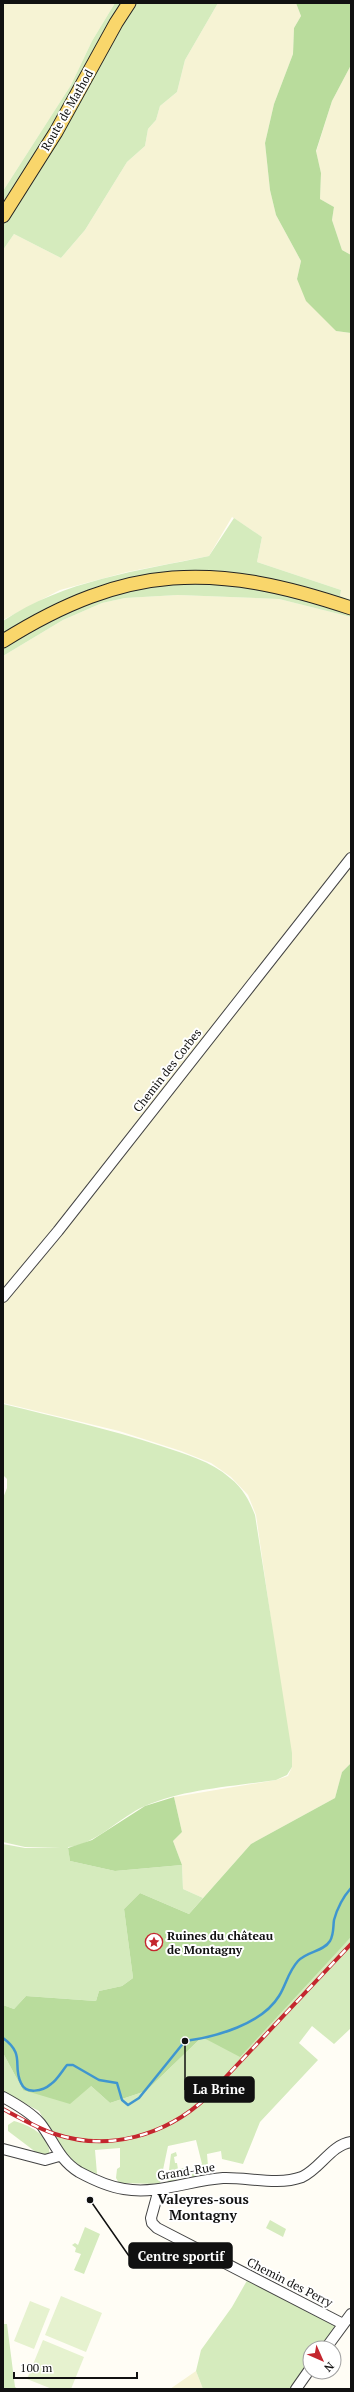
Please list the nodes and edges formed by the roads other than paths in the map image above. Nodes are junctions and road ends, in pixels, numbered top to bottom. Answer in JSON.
{"nodes":[{"id":1,"x":129,"y":3,"type":"edge"},
{"id":2,"x":3,"y":216,"type":"edge"},
{"id":3,"x":351,"y":608,"type":"edge"},
{"id":4,"x":3,"y":641,"type":"edge"},
{"id":5,"x":351,"y":858,"type":"edge"},
{"id":6,"x":3,"y":1297,"type":"edge"},
{"id":7,"x":3,"y":2097,"type":"edge"},
{"id":8,"x":351,"y":2142,"type":"edge"},
{"id":9,"x":3,"y":2150,"type":"edge"},
{"id":10,"x":59,"y":2156,"type":"junction"},
{"id":11,"x":159,"y":2188,"type":"junction"},
{"id":12,"x":351,"y":2314,"type":"edge"},
{"id":13,"x":343,"y":2324,"type":"junction"},
{"id":14,"x":332,"y":2340,"type":"edge"},
{"id":15,"x":302,"y":2380,"type":"edge"},
{"id":16,"x":296,"y":2389,"type":"edge"}],
"edges":[{"from":1,"to":2,"type":"main road","name":"Route de Mathod"},
{"from":3,"to":4,"type":"main road"},
{"from":5,"to":6,"type":"street","name":"Chemin des Corbes"},
{"from":7,"to":10,"type":"street","name":"Grand-Rue"},
{"from":8,"to":11,"type":"street","name":"Grand-Rue"},
{"from":9,"to":10,"type":"street"},
{"from":10,"to":11,"type":"street","name":"Grand-Rue"},
{"from":11,"to":13,"type":"street","name":"Chemin des Perry"},
{"from":12,"to":13,"type":"street"},
{"from":13,"to":14,"type":"street"},
{"from":15,"to":16,"type":"street"}]}
